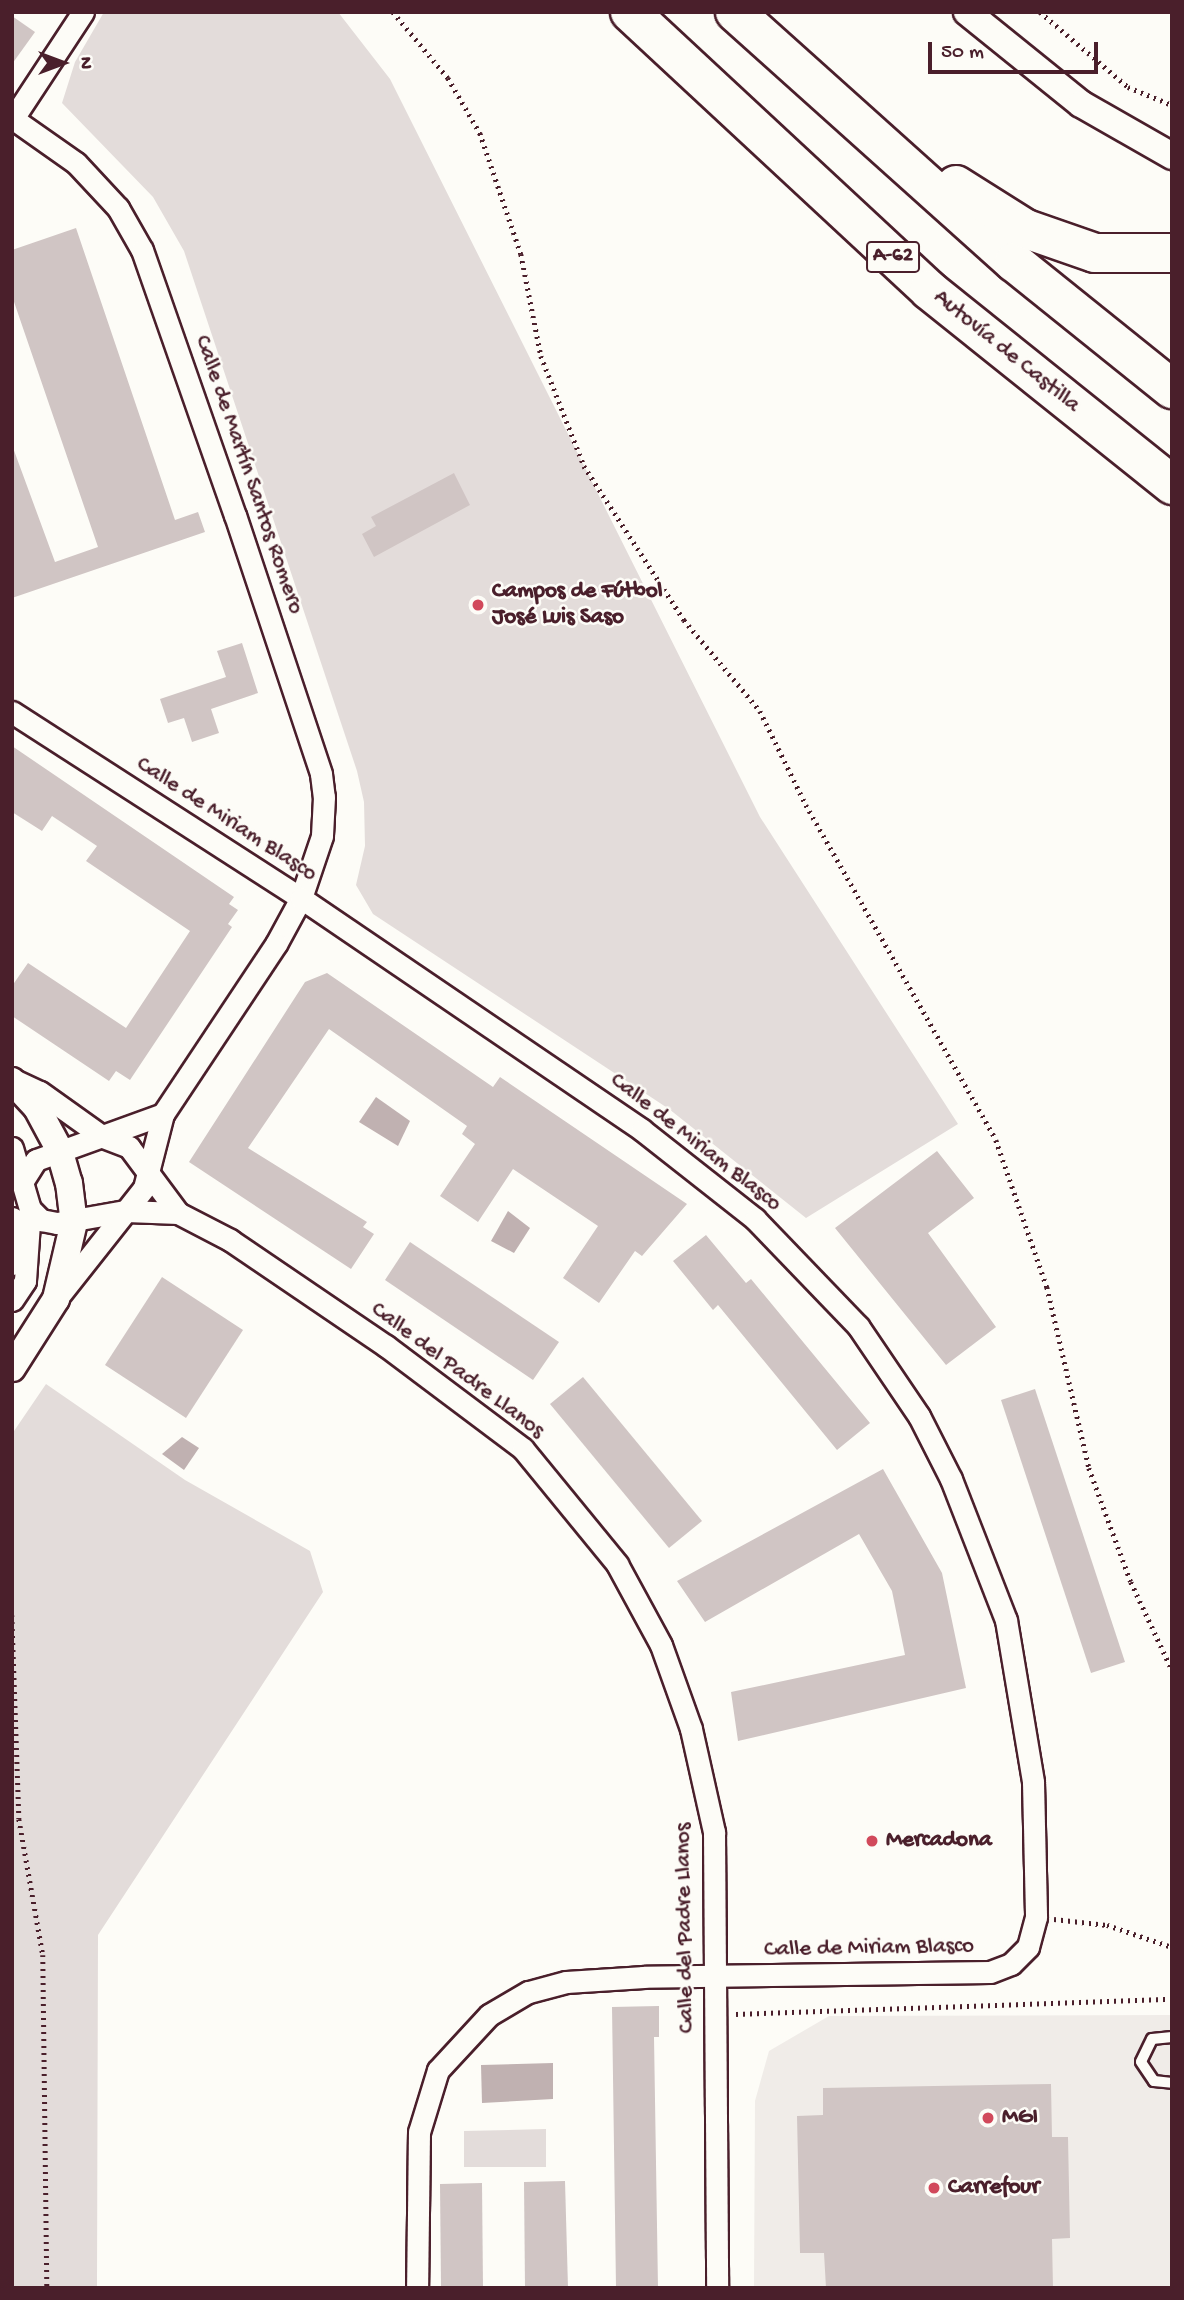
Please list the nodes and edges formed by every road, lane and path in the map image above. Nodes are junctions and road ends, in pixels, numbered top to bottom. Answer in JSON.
{"nodes":[{"id":1,"x":83,"y":12,"type":"edge"},
{"id":2,"x":393,"y":12,"type":"edge"},
{"id":3,"x":630,"y":12,"type":"edge"},
{"id":4,"x":736,"y":12,"type":"edge"},
{"id":5,"x":967,"y":12,"type":"edge"},
{"id":6,"x":1040,"y":12,"type":"edge"},
{"id":7,"x":764,"y":39,"type":"junction"},
{"id":8,"x":1172,"y":105,"type":"edge"},
{"id":9,"x":13,"y":119,"type":"edge"},
{"id":10,"x":1172,"y":156,"type":"edge"},
{"id":11,"x":1172,"y":253,"type":"edge"},
{"id":12,"x":1172,"y":389,"type":"edge"},
{"id":13,"x":1172,"y":485,"type":"edge"},
{"id":14,"x":12,"y":712,"type":"edge"},
{"id":15,"x":301,"y":898,"type":"junction"},
{"id":16,"x":12,"y":1080,"type":"edge"},
{"id":17,"x":163,"y":1114,"type":"junction"},
{"id":18,"x":103,"y":1137,"type":"junction"},
{"id":19,"x":12,"y":1148,"type":"edge"},
{"id":20,"x":59,"y":1149,"type":"junction"},
{"id":21,"x":149,"y":1170,"type":"junction"},
{"id":22,"x":24,"y":1179,"type":"junction"},
{"id":23,"x":127,"y":1211,"type":"junction"},
{"id":24,"x":178,"y":1213,"type":"junction"},
{"id":25,"x":21,"y":1215,"type":"edge"},
{"id":26,"x":74,"y":1222,"type":"junction"},
{"id":27,"x":12,"y":1262,"type":"edge"},
{"id":28,"x":56,"y":1299,"type":"junction"},
{"id":29,"x":12,"y":1300,"type":"edge"},
{"id":30,"x":12,"y":1368,"type":"edge"},
{"id":31,"x":12,"y":1615,"type":"edge"},
{"id":32,"x":1172,"y":1670,"type":"edge"},
{"id":33,"x":12,"y":1814,"type":"edge"},
{"id":34,"x":19,"y":1819,"type":"junction"},
{"id":35,"x":1036,"y":1917,"type":"junction"},
{"id":36,"x":1172,"y":1947,"type":"edge"},
{"id":37,"x":715,"y":1979,"type":"junction"},
{"id":38,"x":1172,"y":1998,"type":"edge"},
{"id":39,"x":714,"y":2022,"type":"junction"},
{"id":40,"x":1170,"y":2036,"type":"edge"},
{"id":41,"x":1171,"y":2084,"type":"edge"},
{"id":42,"x":47,"y":2288,"type":"edge"},
{"id":43,"x":418,"y":2288,"type":"edge"},
{"id":44,"x":717,"y":2288,"type":"edge"}],
"edges":[{"from":1,"to":9,"type":"street"},
{"from":2,"to":32,"type":"path"},
{"from":3,"to":13,"type":"highway","name":"Autovía de Castilla","number":"A-62"},
{"from":4,"to":7,"type":"highway"},
{"from":5,"to":10,"type":"street"},
{"from":6,"to":8,"type":"path"},
{"from":7,"to":11,"type":"highway"},
{"from":7,"to":12,"type":"highway"},
{"from":9,"to":15,"type":"street","name":"Calle de Martín Santos Romero"},
{"from":14,"to":15,"type":"street","name":"Calle de Miriam Blasco"},
{"from":15,"to":17,"type":"street","name":"Calle de Martín Santos Romero"},
{"from":15,"to":35,"type":"street","name":"Calle de Miriam Blasco"},
{"from":16,"to":18,"type":"street","name":"Calle del Padre Llanos"},
{"from":16,"to":20,"type":"street"},
{"from":17,"to":18,"type":"street"},
{"from":17,"to":21,"type":"street","name":"Calle de Martín Santos Romero"},
{"from":18,"to":20,"type":"street"},
{"from":18,"to":21,"type":"street","name":"Calle del Padre Llanos"},
{"from":19,"to":22,"type":"street"},
{"from":20,"to":22,"type":"street"},
{"from":20,"to":26,"type":"street"},
{"from":21,"to":23,"type":"street","name":"Calle de Martín Santos Romero"},
{"from":21,"to":24,"type":"street","name":"Calle del Padre Llanos"},
{"from":22,"to":25,"type":"street"},
{"from":23,"to":24,"type":"street","name":"Calle del Padre Llanos"},
{"from":23,"to":26,"type":"street","name":"Calle del Padre Llanos"},
{"from":23,"to":28,"type":"street","name":"Calle de Martín Santos Romero"},
{"from":24,"to":37,"type":"street","name":"Calle del Padre Llanos"},
{"from":25,"to":26,"type":"street","name":"Calle del Padre Llanos"},
{"from":25,"to":27,"type":"street"},
{"from":25,"to":29,"type":"street"},
{"from":26,"to":28,"type":"street"},
{"from":28,"to":30,"type":"street"},
{"from":31,"to":34,"type":"path"},
{"from":33,"to":34,"type":"path"},
{"from":34,"to":42,"type":"path"},
{"from":35,"to":36,"type":"path"},
{"from":35,"to":37,"type":"street","name":"Calle de Miriam Blasco"},
{"from":37,"to":39,"type":"street","name":"Calle del Padre Llanos"},
{"from":37,"to":43,"type":"street","name":"Calle de Miriam Blasco"},
{"from":38,"to":39,"type":"path"},
{"from":39,"to":44,"type":"street","name":"Calle del Padre Llanos"},
{"from":40,"to":41,"type":"lane"}]}
